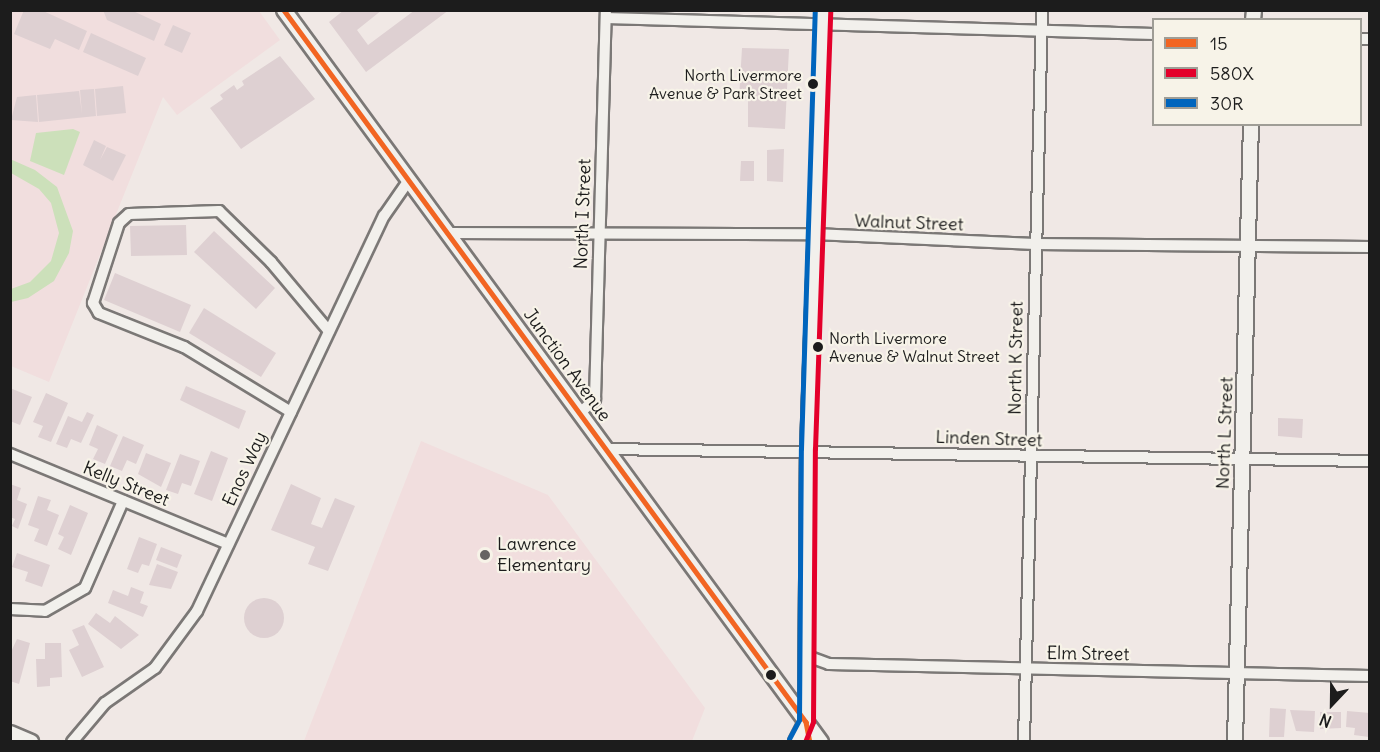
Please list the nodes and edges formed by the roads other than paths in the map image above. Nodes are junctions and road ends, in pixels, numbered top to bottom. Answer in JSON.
{"nodes":[{"id":1,"x":284,"y":10,"type":"edge"},
{"id":2,"x":1042,"y":10,"type":"edge"},
{"id":3,"x":606,"y":14,"type":"edge"},
{"id":4,"x":823,"y":16,"type":"edge"},
{"id":5,"x":1041,"y":31,"type":"junction"},
{"id":6,"x":1152,"y":33,"type":"edge"},
{"id":7,"x":1251,"y":126,"type":"edge"},
{"id":8,"x":409,"y":180,"type":"junction"},
{"id":9,"x":598,"y":232,"type":"junction"},
{"id":10,"x":448,"y":233,"type":"junction"},
{"id":11,"x":814,"y":234,"type":"junction"},
{"id":12,"x":1035,"y":244,"type":"junction"},
{"id":13,"x":1248,"y":247,"type":"junction"},
{"id":14,"x":1370,"y":247,"type":"edge"},
{"id":15,"x":329,"y":332,"type":"junction"},
{"id":16,"x":291,"y":412,"type":"junction"},
{"id":17,"x":580,"y":413,"type":"junction"},
{"id":18,"x":606,"y":449,"type":"junction"},
{"id":19,"x":808,"y":449,"type":"junction"},
{"id":20,"x":10,"y":454,"type":"edge"},
{"id":21,"x":1031,"y":457,"type":"junction"},
{"id":22,"x":1243,"y":460,"type":"junction"},
{"id":23,"x":1370,"y":461,"type":"edge"},
{"id":24,"x":123,"y":501,"type":"junction"},
{"id":25,"x":228,"y":544,"type":"junction"},
{"id":26,"x":10,"y":609,"type":"edge"},
{"id":27,"x":807,"y":656,"type":"junction"},
{"id":28,"x":1025,"y":670,"type":"junction"},
{"id":29,"x":1236,"y":674,"type":"junction"},
{"id":30,"x":1370,"y":676,"type":"edge"},
{"id":31,"x":806,"y":722,"type":"junction"},
{"id":32,"x":10,"y":733,"type":"edge"},
{"id":33,"x":31,"y":741,"type":"edge"},
{"id":34,"x":72,"y":741,"type":"edge"},
{"id":35,"x":796,"y":741,"type":"edge"},
{"id":36,"x":810,"y":741,"type":"edge"},
{"id":37,"x":821,"y":741,"type":"edge"},
{"id":38,"x":1024,"y":741,"type":"edge"},
{"id":39,"x":1235,"y":741,"type":"edge"}],
"edges":[{"from":1,"to":8,"type":"street","name":"Junction Avenue"},
{"from":2,"to":5,"type":"street","name":"North K Street"},
{"from":3,"to":4,"type":"street"},
{"from":3,"to":9,"type":"street","name":"North I Street"},
{"from":4,"to":5,"type":"street"},
{"from":4,"to":11,"type":"street"},
{"from":5,"to":6,"type":"street"},
{"from":5,"to":12,"type":"street","name":"North K Street"},
{"from":7,"to":13,"type":"street","name":"North L Street"},
{"from":8,"to":10,"type":"street","name":"Junction Avenue"},
{"from":8,"to":15,"type":"street","name":"Enos Way"},
{"from":9,"to":10,"type":"street","name":"Walnut Street"},
{"from":9,"to":11,"type":"street","name":"Walnut Street"},
{"from":9,"to":17,"type":"street","name":"North I Street"},
{"from":10,"to":17,"type":"street","name":"Junction Avenue"},
{"from":11,"to":12,"type":"street","name":"Walnut Street"},
{"from":11,"to":19,"type":"street"},
{"from":12,"to":13,"type":"street","name":"Walnut Street"},
{"from":12,"to":21,"type":"street","name":"North K Street"},
{"from":13,"to":14,"type":"street","name":"Walnut Street"},
{"from":13,"to":22,"type":"street","name":"North L Street"},
{"from":15,"to":16,"type":"street","name":"Enos Way"},
{"from":15,"to":16,"type":"street"},
{"from":16,"to":25,"type":"street","name":"Enos Way"},
{"from":17,"to":18,"type":"street","name":"Junction Avenue"},
{"from":18,"to":19,"type":"street","name":"Linden Street"},
{"from":18,"to":31,"type":"street","name":"Junction Avenue"},
{"from":19,"to":21,"type":"street","name":"Linden Street"},
{"from":19,"to":27,"type":"street"},
{"from":20,"to":24,"type":"street","name":"Kelly Street"},
{"from":21,"to":22,"type":"street","name":"Linden Street"},
{"from":21,"to":28,"type":"street","name":"North K Street"},
{"from":22,"to":23,"type":"street","name":"Linden Street"},
{"from":22,"to":29,"type":"street","name":"North L Street"},
{"from":24,"to":25,"type":"street","name":"Kelly Street"},
{"from":24,"to":26,"type":"street"},
{"from":25,"to":34,"type":"street","name":"Enos Way"},
{"from":27,"to":28,"type":"street","name":"Elm Street"},
{"from":27,"to":31,"type":"street"},
{"from":28,"to":29,"type":"street","name":"Elm Street"},
{"from":28,"to":38,"type":"street","name":"North K Street"},
{"from":29,"to":30,"type":"street","name":"Elm Street"},
{"from":29,"to":39,"type":"street","name":"North L Street"},
{"from":31,"to":35,"type":"street"},
{"from":31,"to":36,"type":"street"},
{"from":31,"to":37,"type":"street","name":"Junction Avenue"},
{"from":32,"to":33,"type":"street"}]}
